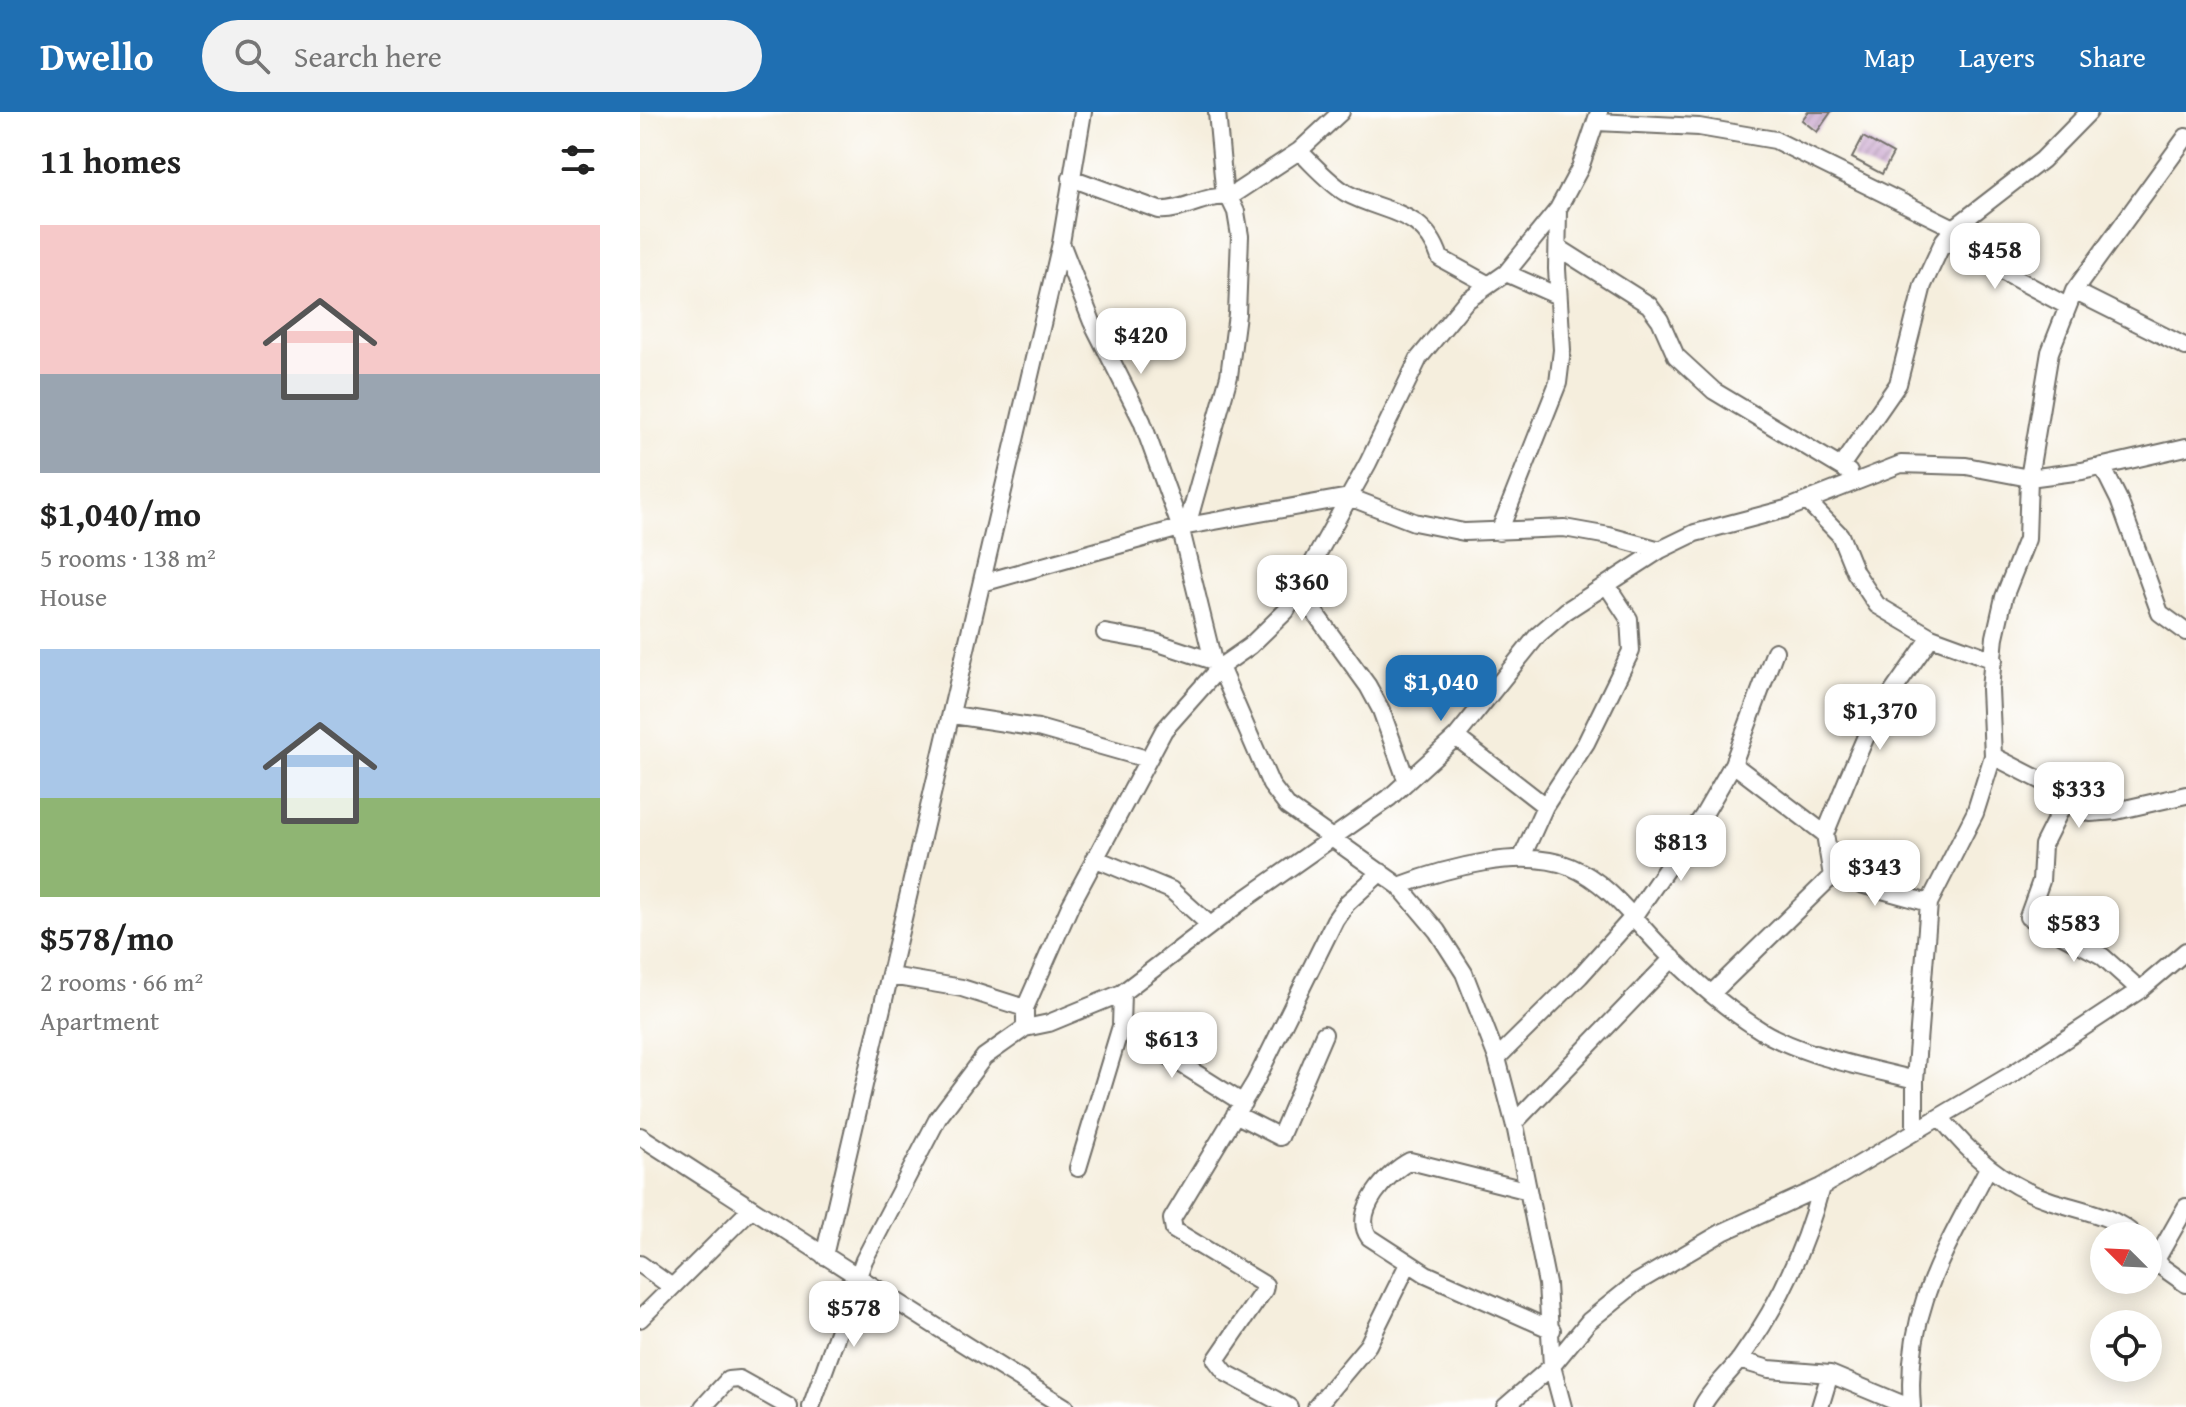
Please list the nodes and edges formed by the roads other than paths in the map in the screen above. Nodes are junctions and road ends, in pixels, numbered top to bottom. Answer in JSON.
{"nodes":[{"id":1,"x":1083,"y":112,"type":"edge"},
{"id":2,"x":1217,"y":112,"type":"edge"},
{"id":3,"x":1341,"y":112,"type":"edge"},
{"id":4,"x":2089,"y":112,"type":"edge"},
{"id":5,"x":1598,"y":117,"type":"edge"},
{"id":6,"x":2186,"y":137,"type":"edge"},
{"id":7,"x":1299,"y":151,"type":"junction"},
{"id":8,"x":1071,"y":178,"type":"junction"},
{"id":9,"x":1229,"y":197,"type":"junction"},
{"id":10,"x":1558,"y":209,"type":"junction"},
{"id":11,"x":1949,"y":234,"type":"junction"},
{"id":12,"x":1061,"y":243,"type":"junction"},
{"id":13,"x":1559,"y":248,"type":"junction"},
{"id":14,"x":1506,"y":273,"type":"junction"},
{"id":15,"x":1489,"y":285,"type":"junction"},
{"id":16,"x":1558,"y":296,"type":"junction"},
{"id":17,"x":2071,"y":298,"type":"junction"},
{"id":18,"x":2186,"y":347,"type":"edge"},
{"id":19,"x":2186,"y":447,"type":"edge"},
{"id":20,"x":1841,"y":466,"type":"junction"},
{"id":21,"x":2102,"y":466,"type":"junction"},
{"id":22,"x":2029,"y":478,"type":"junction"},
{"id":23,"x":1857,"y":479,"type":"junction"},
{"id":24,"x":1349,"y":497,"type":"junction"},
{"id":25,"x":1807,"y":501,"type":"junction"},
{"id":26,"x":1184,"y":526,"type":"junction"},
{"id":27,"x":1499,"y":532,"type":"junction"},
{"id":28,"x":1660,"y":550,"type":"junction"},
{"id":29,"x":982,"y":583,"type":"junction"},
{"id":30,"x":1608,"y":587,"type":"junction"},
{"id":31,"x":1299,"y":591,"type":"junction"},
{"id":32,"x":2186,"y":632,"type":"edge"},
{"id":33,"x":1105,"y":633,"type":"dead end"},
{"id":34,"x":1931,"y":637,"type":"junction"},
{"id":35,"x":1775,"y":651,"type":"dead end"},
{"id":36,"x":1994,"y":660,"type":"junction"},
{"id":37,"x":1217,"y":664,"type":"junction"},
{"id":38,"x":953,"y":715,"type":"junction"},
{"id":39,"x":1456,"y":737,"type":"junction"},
{"id":40,"x":1993,"y":756,"type":"junction"},
{"id":41,"x":1147,"y":759,"type":"junction"},
{"id":42,"x":1733,"y":764,"type":"junction"},
{"id":43,"x":1407,"y":782,"type":"junction"},
{"id":44,"x":2186,"y":795,"type":"edge"},
{"id":45,"x":2067,"y":797,"type":"junction"},
{"id":46,"x":1545,"y":806,"type":"junction"},
{"id":47,"x":1825,"y":834,"type":"junction"},
{"id":48,"x":1333,"y":837,"type":"junction"},
{"id":49,"x":1522,"y":857,"type":"junction"},
{"id":50,"x":1094,"y":858,"type":"junction"},
{"id":51,"x":1381,"y":872,"type":"junction"},
{"id":52,"x":1832,"y":876,"type":"junction"},
{"id":53,"x":1399,"y":886,"type":"junction"},
{"id":54,"x":1929,"y":903,"type":"junction"},
{"id":55,"x":1633,"y":917,"type":"junction"},
{"id":56,"x":1210,"y":925,"type":"junction"},
{"id":57,"x":2186,"y":951,"type":"edge"},
{"id":58,"x":1673,"y":958,"type":"junction"},
{"id":59,"x":891,"y":976,"type":"junction"},
{"id":60,"x":2140,"y":990,"type":"junction"},
{"id":61,"x":1122,"y":993,"type":"junction"},
{"id":62,"x":1712,"y":993,"type":"junction"},
{"id":63,"x":1025,"y":1008,"type":"junction"},
{"id":64,"x":1121,"y":1026,"type":"junction"},
{"id":65,"x":1025,"y":1028,"type":"junction"},
{"id":66,"x":1324,"y":1034,"type":"dead end"},
{"id":67,"x":1497,"y":1058,"type":"junction"},
{"id":68,"x":1915,"y":1080,"type":"junction"},
{"id":69,"x":1239,"y":1108,"type":"junction"},
{"id":70,"x":1940,"y":1117,"type":"junction"},
{"id":71,"x":1514,"y":1123,"type":"junction"},
{"id":72,"x":1915,"y":1130,"type":"junction"},
{"id":73,"x":640,"y":1136,"type":"edge"},
{"id":74,"x":1078,"y":1168,"type":"dead end"},
{"id":75,"x":1988,"y":1168,"type":"junction"},
{"id":76,"x":1821,"y":1187,"type":"junction"},
{"id":77,"x":1525,"y":1190,"type":"junction"},
{"id":78,"x":2186,"y":1207,"type":"edge"},
{"id":79,"x":750,"y":1210,"type":"junction"},
{"id":80,"x":2114,"y":1222,"type":"edge"},
{"id":81,"x":2162,"y":1240,"type":"edge"},
{"id":82,"x":824,"y":1256,"type":"junction"},
{"id":83,"x":2162,"y":1263,"type":"edge"},
{"id":84,"x":640,"y":1264,"type":"edge"},
{"id":85,"x":1408,"y":1264,"type":"junction"},
{"id":86,"x":860,"y":1276,"type":"junction"},
{"id":87,"x":2186,"y":1284,"type":"edge"},
{"id":88,"x":672,"y":1287,"type":"junction"},
{"id":89,"x":640,"y":1319,"type":"edge"},
{"id":90,"x":1552,"y":1330,"type":"junction"},
{"id":91,"x":1739,"y":1360,"type":"junction"},
{"id":92,"x":1552,"y":1366,"type":"junction"},
{"id":93,"x":1830,"y":1374,"type":"junction"},
{"id":94,"x":1043,"y":1401,"type":"edge"},
{"id":95,"x":703,"y":1407,"type":"edge"},
{"id":96,"x":789,"y":1407,"type":"edge"},
{"id":97,"x":811,"y":1407,"type":"edge"},
{"id":98,"x":1065,"y":1407,"type":"edge"},
{"id":99,"x":1289,"y":1407,"type":"edge"},
{"id":100,"x":1316,"y":1407,"type":"edge"},
{"id":101,"x":1505,"y":1407,"type":"edge"},
{"id":102,"x":1563,"y":1407,"type":"edge"},
{"id":103,"x":1702,"y":1407,"type":"edge"},
{"id":104,"x":1820,"y":1407,"type":"edge"},
{"id":105,"x":1910,"y":1407,"type":"edge"}],
"edges":[{"from":1,"to":8,"type":"street"},
{"from":2,"to":9,"type":"street"},
{"from":3,"to":7,"type":"street"},
{"from":4,"to":11,"type":"street"},
{"from":5,"to":10,"type":"street"},
{"from":5,"to":11,"type":"street"},
{"from":6,"to":17,"type":"street"},
{"from":7,"to":9,"type":"street"},
{"from":7,"to":15,"type":"street"},
{"from":8,"to":9,"type":"street"},
{"from":8,"to":12,"type":"street"},
{"from":9,"to":26,"type":"street"},
{"from":10,"to":13,"type":"street"},
{"from":10,"to":14,"type":"street"},
{"from":11,"to":17,"type":"street"},
{"from":11,"to":20,"type":"street"},
{"from":12,"to":26,"type":"street"},
{"from":12,"to":29,"type":"street"},
{"from":13,"to":16,"type":"street"},
{"from":13,"to":20,"type":"street"},
{"from":14,"to":15,"type":"street"},
{"from":14,"to":16,"type":"street"},
{"from":15,"to":24,"type":"street"},
{"from":16,"to":27,"type":"street"},
{"from":17,"to":18,"type":"street"},
{"from":17,"to":22,"type":"street"},
{"from":19,"to":21,"type":"street"},
{"from":20,"to":23,"type":"street"},
{"from":21,"to":22,"type":"street"},
{"from":21,"to":32,"type":"street"},
{"from":22,"to":23,"type":"street"},
{"from":22,"to":36,"type":"street"},
{"from":23,"to":25,"type":"street"},
{"from":24,"to":26,"type":"street"},
{"from":24,"to":27,"type":"street"},
{"from":24,"to":31,"type":"street"},
{"from":25,"to":28,"type":"street"},
{"from":25,"to":34,"type":"street"},
{"from":26,"to":29,"type":"street"},
{"from":26,"to":37,"type":"street"},
{"from":27,"to":28,"type":"street"},
{"from":28,"to":30,"type":"street"},
{"from":29,"to":38,"type":"street"},
{"from":30,"to":39,"type":"street"},
{"from":30,"to":46,"type":"street"},
{"from":31,"to":37,"type":"street"},
{"from":31,"to":43,"type":"street"},
{"from":33,"to":37,"type":"street"},
{"from":34,"to":36,"type":"street"},
{"from":34,"to":47,"type":"street"},
{"from":35,"to":42,"type":"street"},
{"from":36,"to":40,"type":"street"},
{"from":37,"to":41,"type":"street"},
{"from":37,"to":48,"type":"street"},
{"from":38,"to":41,"type":"street"},
{"from":38,"to":59,"type":"street"},
{"from":39,"to":43,"type":"street"},
{"from":39,"to":46,"type":"street"},
{"from":40,"to":45,"type":"street"},
{"from":40,"to":54,"type":"street"},
{"from":41,"to":50,"type":"street"},
{"from":42,"to":47,"type":"street"},
{"from":42,"to":55,"type":"street"},
{"from":43,"to":48,"type":"street"},
{"from":44,"to":45,"type":"street"},
{"from":45,"to":60,"type":"street"},
{"from":46,"to":49,"type":"street"},
{"from":47,"to":52,"type":"street"},
{"from":48,"to":51,"type":"street"},
{"from":48,"to":56,"type":"street"},
{"from":49,"to":53,"type":"street"},
{"from":49,"to":55,"type":"street"},
{"from":50,"to":56,"type":"street"},
{"from":50,"to":63,"type":"street"},
{"from":51,"to":53,"type":"street"},
{"from":51,"to":69,"type":"street"},
{"from":52,"to":54,"type":"street"},
{"from":52,"to":62,"type":"street"},
{"from":53,"to":67,"type":"street"},
{"from":54,"to":68,"type":"street"},
{"from":55,"to":58,"type":"street"},
{"from":55,"to":67,"type":"street"},
{"from":56,"to":61,"type":"street"},
{"from":57,"to":60,"type":"street"},
{"from":58,"to":62,"type":"street"},
{"from":58,"to":71,"type":"street"},
{"from":59,"to":63,"type":"street"},
{"from":59,"to":82,"type":"street"},
{"from":60,"to":70,"type":"street"},
{"from":61,"to":64,"type":"street"},
{"from":61,"to":65,"type":"street"},
{"from":62,"to":68,"type":"street"},
{"from":63,"to":65,"type":"street"},
{"from":64,"to":69,"type":"street"},
{"from":64,"to":74,"type":"street"},
{"from":65,"to":86,"type":"street"},
{"from":66,"to":69,"type":"street"},
{"from":67,"to":71,"type":"street"},
{"from":68,"to":72,"type":"street"},
{"from":69,"to":99,"type":"street"},
{"from":70,"to":72,"type":"street"},
{"from":70,"to":75,"type":"street"},
{"from":71,"to":77,"type":"street"},
{"from":72,"to":76,"type":"street"},
{"from":73,"to":79,"type":"street"},
{"from":75,"to":80,"type":"street"},
{"from":75,"to":105,"type":"street"},
{"from":76,"to":91,"type":"street"},
{"from":76,"to":92,"type":"street"},
{"from":77,"to":85,"type":"street"},
{"from":77,"to":90,"type":"street"},
{"from":78,"to":81,"type":"street"},
{"from":79,"to":82,"type":"street"},
{"from":79,"to":88,"type":"street"},
{"from":82,"to":86,"type":"street"},
{"from":83,"to":87,"type":"street"},
{"from":84,"to":88,"type":"street"},
{"from":85,"to":90,"type":"street"},
{"from":85,"to":100,"type":"street"},
{"from":86,"to":94,"type":"street"},
{"from":86,"to":97,"type":"street"},
{"from":88,"to":89,"type":"street"},
{"from":90,"to":92,"type":"street"},
{"from":91,"to":93,"type":"street"},
{"from":91,"to":103,"type":"street"},
{"from":92,"to":101,"type":"street"},
{"from":92,"to":102,"type":"street"},
{"from":93,"to":104,"type":"street"},
{"from":93,"to":105,"type":"street"},
{"from":94,"to":98,"type":"street"},
{"from":95,"to":96,"type":"street"}]}
